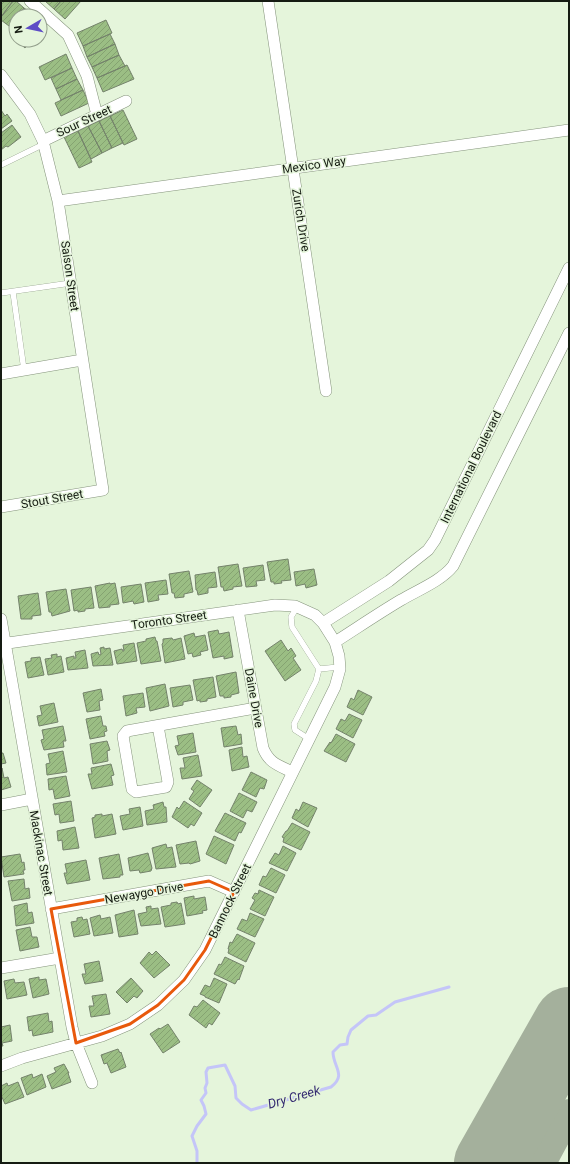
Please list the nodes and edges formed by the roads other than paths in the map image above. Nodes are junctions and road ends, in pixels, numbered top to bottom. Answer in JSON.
{"nodes":[{"id":1,"x":30,"y":1,"type":"edge"},
{"id":2,"x":268,"y":1,"type":"edge"},
{"id":3,"x":1,"y":75,"type":"edge"},
{"id":4,"x":126,"y":102,"type":"dead end"},
{"id":5,"x":97,"y":115,"type":"junction"},
{"id":6,"x":569,"y":130,"type":"edge"},
{"id":7,"x":43,"y":142,"type":"junction"},
{"id":8,"x":1,"y":165,"type":"edge"},
{"id":9,"x":293,"y":168,"type":"junction"},
{"id":10,"x":58,"y":201,"type":"junction"},
{"id":11,"x":569,"y":268,"type":"edge"},
{"id":12,"x":71,"y":283,"type":"junction"},
{"id":13,"x":13,"y":292,"type":"junction"},
{"id":14,"x":1,"y":294,"type":"edge"},
{"id":15,"x":569,"y":333,"type":"edge"},
{"id":16,"x":82,"y":360,"type":"junction"},
{"id":17,"x":24,"y":370,"type":"junction"},
{"id":18,"x":1,"y":374,"type":"edge"},
{"id":19,"x":326,"y":391,"type":"dead end"},
{"id":20,"x":103,"y":490,"type":"joint"},
{"id":21,"x":1,"y":507,"type":"edge"},
{"id":22,"x":297,"y":607,"type":"junction"},
{"id":23,"x":238,"y":610,"type":"junction"},
{"id":24,"x":1,"y":619,"type":"edge"},
{"id":25,"x":326,"y":626,"type":"junction"},
{"id":26,"x":335,"y":642,"type":"junction"},
{"id":27,"x":3,"y":644,"type":"edge"},
{"id":28,"x":339,"y":667,"type":"junction"},
{"id":29,"x":319,"y":669,"type":"junction"},
{"id":30,"x":256,"y":708,"type":"junction"},
{"id":31,"x":158,"y":726,"type":"junction"},
{"id":32,"x":309,"y":738,"type":"junction"},
{"id":33,"x":292,"y":772,"type":"junction"},
{"id":34,"x":32,"y":799,"type":"junction"},
{"id":35,"x":1,"y":805,"type":"edge"},
{"id":36,"x":234,"y":892,"type":"junction"},
{"id":37,"x":51,"y":909,"type":"junction"},
{"id":38,"x":60,"y":958,"type":"junction"},
{"id":39,"x":1,"y":968,"type":"edge"},
{"id":40,"x":76,"y":1043,"type":"junction"},
{"id":41,"x":1,"y":1066,"type":"edge"},
{"id":42,"x":92,"y":1083,"type":"dead end"}],
"edges":[{"from":1,"to":5,"type":"street"},
{"from":2,"to":9,"type":"street","name":"Zurich Drive"},
{"from":3,"to":7,"type":"street","name":"Saison Street"},
{"from":4,"to":5,"type":"street","name":"Sour Street"},
{"from":5,"to":7,"type":"street","name":"Sour Street"},
{"from":6,"to":9,"type":"street","name":"Mexico Way"},
{"from":7,"to":8,"type":"lane"},
{"from":7,"to":10,"type":"street","name":"Saison Street"},
{"from":9,"to":10,"type":"street","name":"Mexico Way"},
{"from":9,"to":19,"type":"street","name":"Zurich Drive"},
{"from":10,"to":12,"type":"street","name":"Saison Street"},
{"from":11,"to":25,"type":"street","name":"International Boulevard"},
{"from":12,"to":13,"type":"lane"},
{"from":12,"to":16,"type":"street","name":"Saison Street"},
{"from":13,"to":14,"type":"lane"},
{"from":13,"to":17,"type":"lane"},
{"from":15,"to":26,"type":"street"},
{"from":16,"to":17,"type":"street"},
{"from":16,"to":20,"type":"street","name":"Saison Street"},
{"from":17,"to":18,"type":"street"},
{"from":20,"to":21,"type":"street","name":"Stout Street"},
{"from":22,"to":23,"type":"street","name":"Toronto Street"},
{"from":22,"to":25,"type":"street","name":"Toronto Street"},
{"from":22,"to":29,"type":"lane"},
{"from":23,"to":27,"type":"street","name":"Toronto Street"},
{"from":23,"to":30,"type":"street","name":"Daine Drive"},
{"from":24,"to":27,"type":"street","name":"Mackinac Street"},
{"from":25,"to":26,"type":"street","name":"Bannock Street"},
{"from":26,"to":28,"type":"street","name":"Bannock Street"},
{"from":27,"to":34,"type":"street","name":"Mackinac Street"},
{"from":28,"to":29,"type":"lane"},
{"from":28,"to":32,"type":"street","name":"Bannock Street"},
{"from":29,"to":32,"type":"lane"},
{"from":30,"to":31,"type":"street"},
{"from":30,"to":33,"type":"street","name":"Daine Drive"},
{"from":31,"to":31,"type":"street"},
{"from":32,"to":33,"type":"street","name":"Bannock Street"},
{"from":33,"to":36,"type":"street","name":"Bannock Street"},
{"from":34,"to":35,"type":"street"},
{"from":34,"to":37,"type":"street","name":"Mackinac Street"},
{"from":36,"to":37,"type":"street","name":"Newaygo Drive"},
{"from":36,"to":40,"type":"street","name":"Bannock Street"},
{"from":37,"to":38,"type":"street","name":"Mackinac Street"},
{"from":38,"to":39,"type":"street"},
{"from":38,"to":40,"type":"street","name":"Mackinac Street"},
{"from":40,"to":41,"type":"street","name":"Bannock Street"},
{"from":40,"to":42,"type":"street","name":"Mackinac Street"}]}
